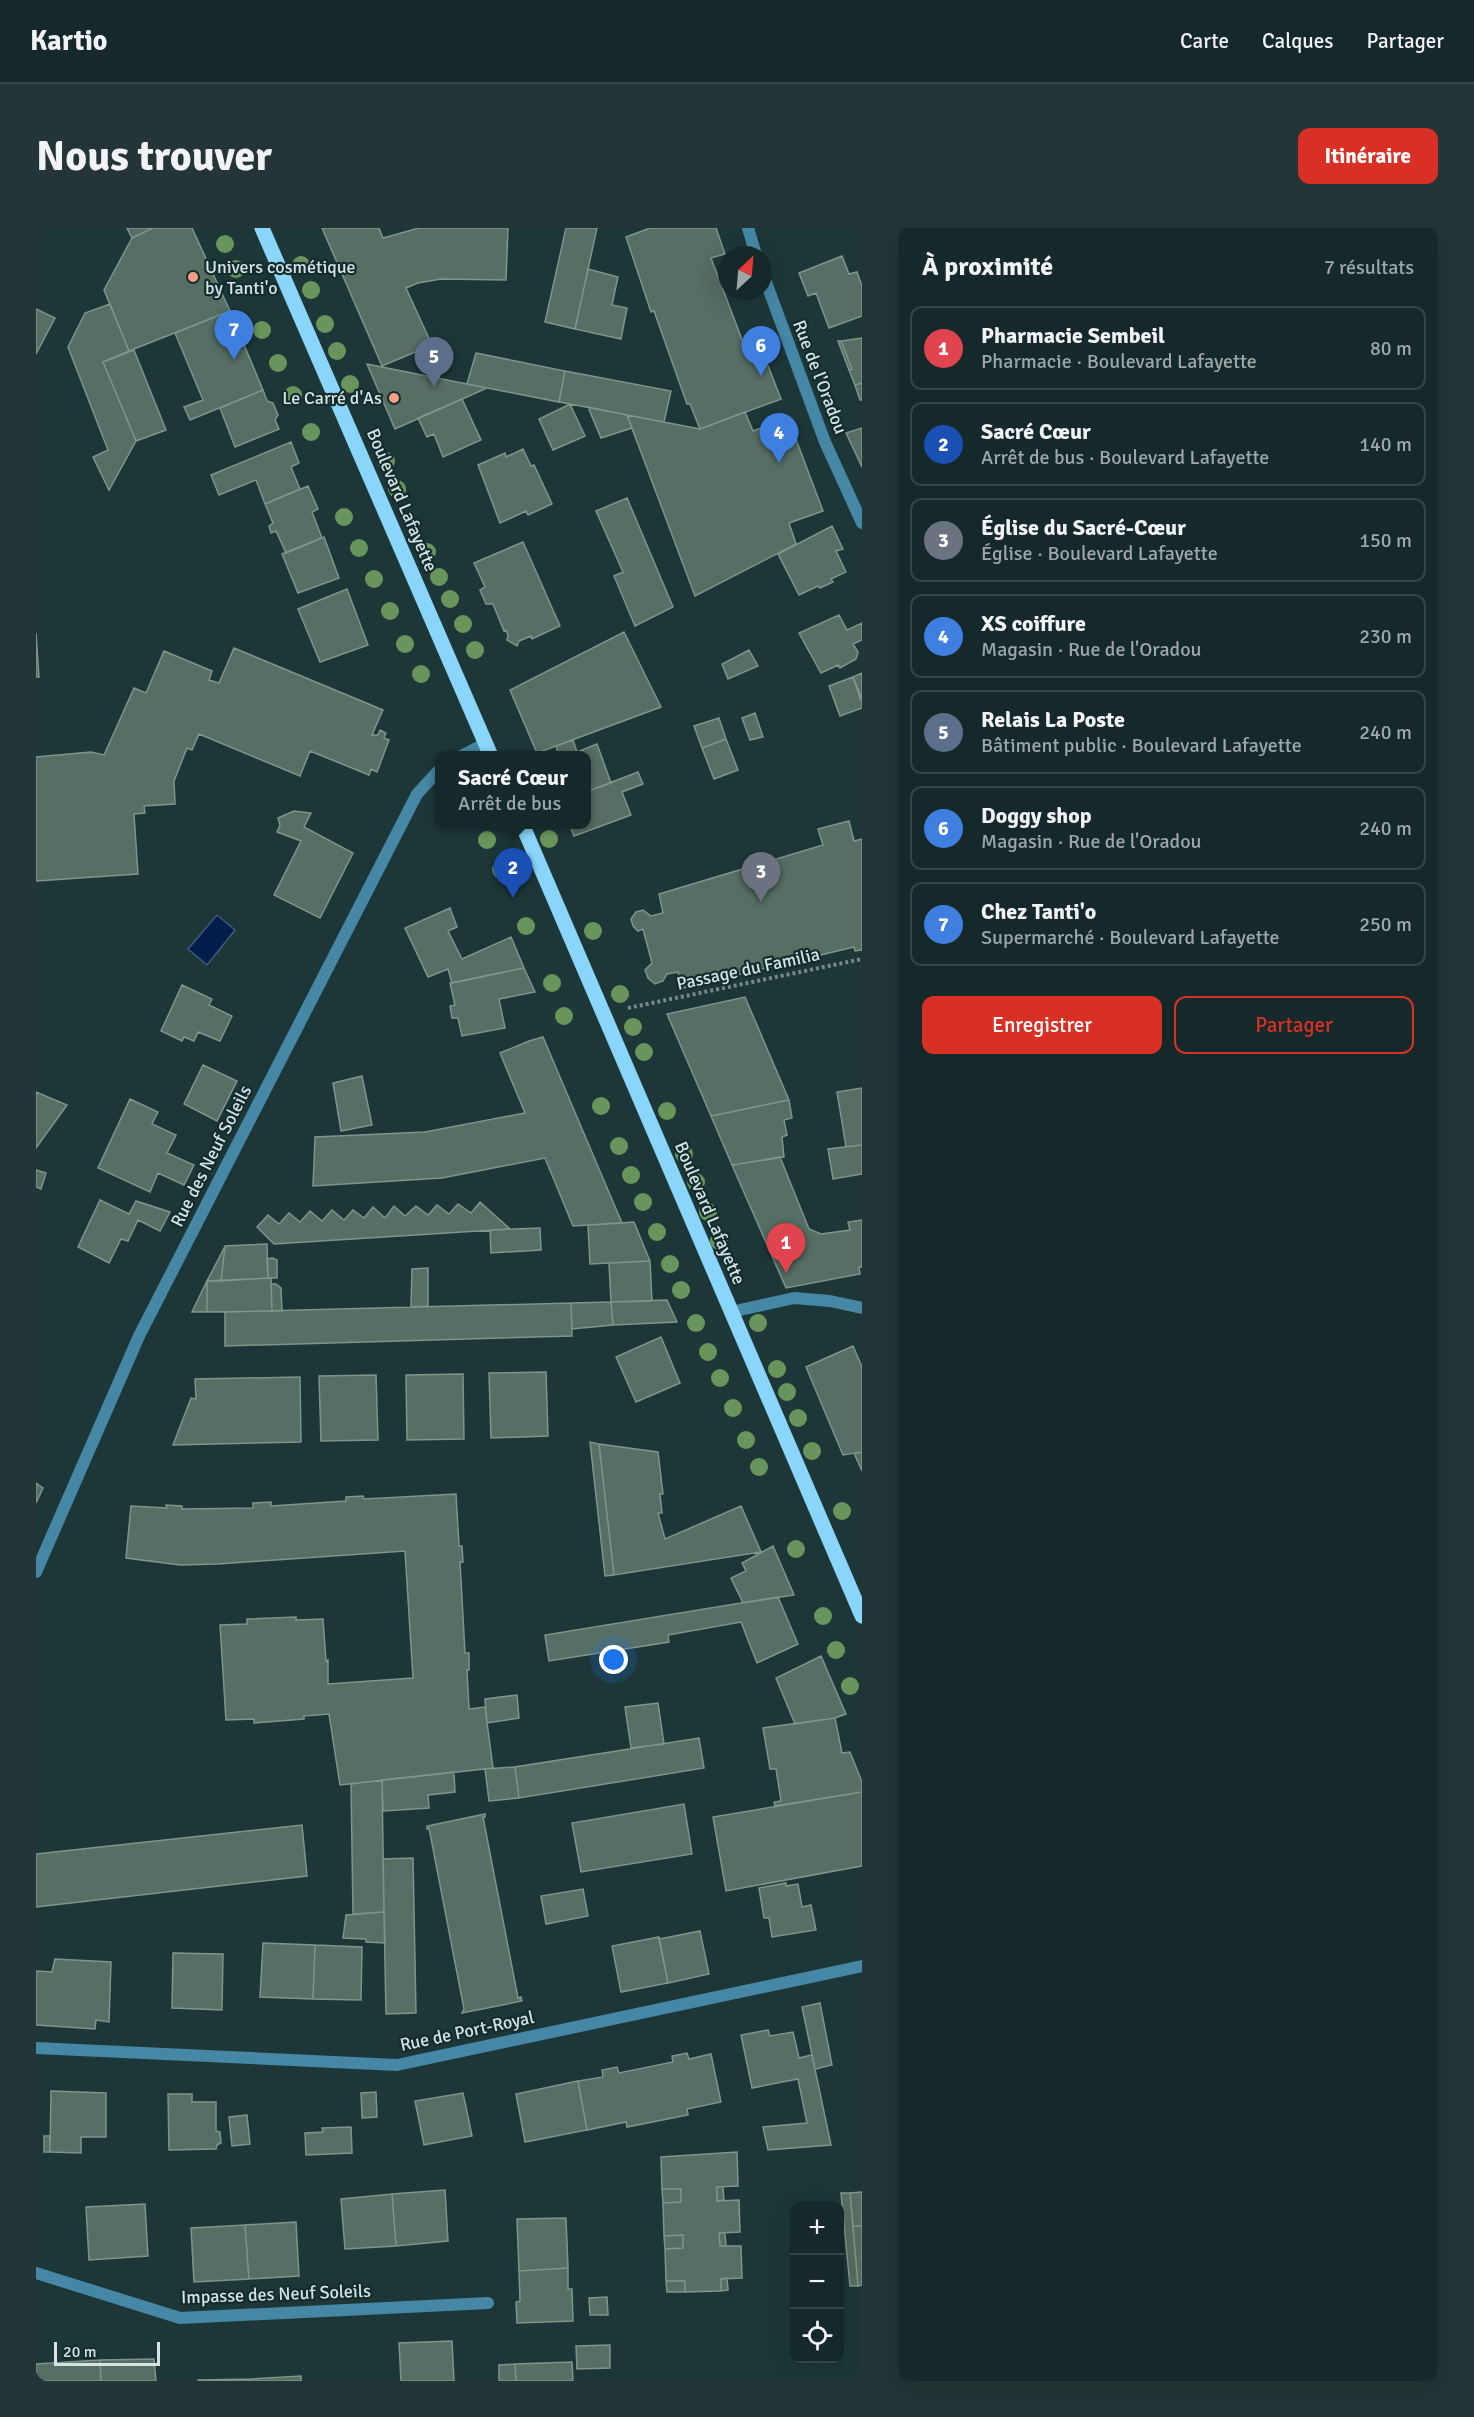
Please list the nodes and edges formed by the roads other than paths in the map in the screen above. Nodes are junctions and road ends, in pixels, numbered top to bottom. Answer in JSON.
{"nodes":[{"id":1,"x":262,"y":228,"type":"edge"},
{"id":2,"x":748,"y":228,"type":"edge"},
{"id":3,"x":753,"y":246,"type":"edge"},
{"id":4,"x":772,"y":298,"type":"edge"},
{"id":5,"x":862,"y":523,"type":"edge"},
{"id":6,"x":488,"y":749,"type":"edge"},
{"id":7,"x":435,"y":774,"type":"edge"},
{"id":8,"x":524,"y":829,"type":"edge"},
{"id":9,"x":862,"y":1308,"type":"edge"},
{"id":10,"x":731,"y":1312,"type":"junction"},
{"id":11,"x":36,"y":1572,"type":"edge"},
{"id":12,"x":862,"y":1616,"type":"edge"},
{"id":13,"x":862,"y":1966,"type":"edge"},
{"id":14,"x":36,"y":2048,"type":"edge"},
{"id":15,"x":36,"y":2273,"type":"edge"},
{"id":16,"x":488,"y":2303,"type":"dead end"}],
"edges":[{"from":1,"to":6,"type":"main road","name":"Boulevard Lafayette"},
{"from":2,"to":3,"type":"street"},
{"from":4,"to":5,"type":"street","name":"Rue de l'Oradou"},
{"from":7,"to":11,"type":"street","name":"Rue des Neuf Soleils"},
{"from":8,"to":10,"type":"main road","name":"Boulevard Lafayette"},
{"from":9,"to":10,"type":"street"},
{"from":10,"to":12,"type":"main road","name":"Boulevard Lafayette"},
{"from":13,"to":14,"type":"street","name":"Rue de Port-Royal"},
{"from":15,"to":16,"type":"street","name":"Impasse des Neuf Soleils"}]}
